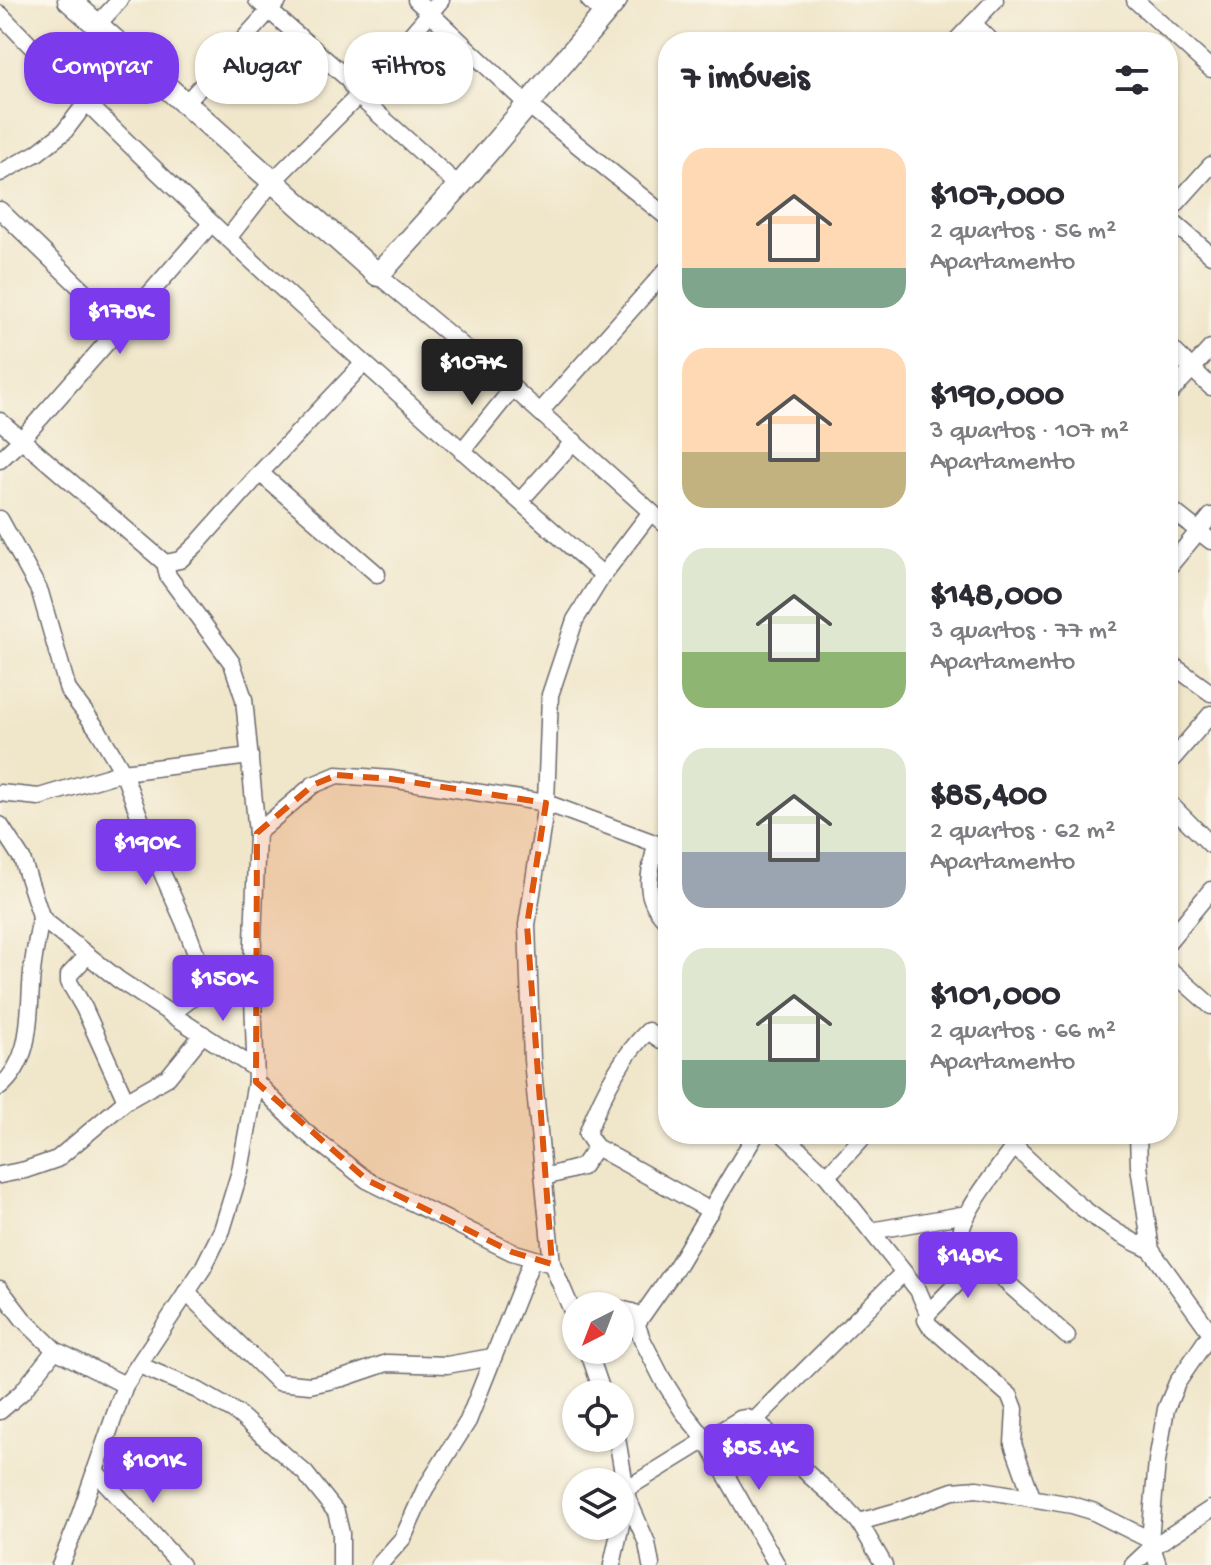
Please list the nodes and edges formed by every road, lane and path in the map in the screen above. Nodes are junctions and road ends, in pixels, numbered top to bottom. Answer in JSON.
{"nodes":[{"id":1,"x":69,"y":0,"type":"edge"},
{"id":2,"x":120,"y":0,"type":"edge"},
{"id":3,"x":416,"y":0,"type":"edge"},
{"id":4,"x":995,"y":0,"type":"edge"},
{"id":5,"x":1141,"y":2,"type":"edge"},
{"id":6,"x":268,"y":4,"type":"edge"},
{"id":7,"x":603,"y":5,"type":"edge"},
{"id":8,"x":435,"y":6,"type":"edge"},
{"id":9,"x":0,"y":14,"type":"edge"},
{"id":10,"x":973,"y":23,"type":"junction"},
{"id":11,"x":97,"y":25,"type":"junction"},
{"id":12,"x":1163,"y":27,"type":"junction"},
{"id":13,"x":105,"y":32,"type":"edge"},
{"id":14,"x":413,"y":32,"type":"edge"},
{"id":15,"x":964,"y":32,"type":"edge"},
{"id":16,"x":982,"y":32,"type":"edge"},
{"id":17,"x":1159,"y":32,"type":"edge"},
{"id":18,"x":1169,"y":32,"type":"edge"},
{"id":19,"x":24,"y":39,"type":"edge"},
{"id":20,"x":1178,"y":40,"type":"edge"},
{"id":21,"x":1211,"y":69,"type":"edge"},
{"id":22,"x":344,"y":75,"type":"edge"},
{"id":23,"x":179,"y":99,"type":"edge"},
{"id":24,"x":85,"y":104,"type":"edge"},
{"id":25,"x":87,"y":104,"type":"edge"},
{"id":26,"x":185,"y":104,"type":"junction"},
{"id":27,"x":350,"y":104,"type":"edge"},
{"id":28,"x":367,"y":104,"type":"edge"},
{"id":29,"x":527,"y":104,"type":"junction"},
{"id":30,"x":1211,"y":165,"type":"edge"},
{"id":31,"x":3,"y":168,"type":"edge"},
{"id":32,"x":272,"y":182,"type":"junction"},
{"id":33,"x":459,"y":186,"type":"junction"},
{"id":34,"x":1178,"y":202,"type":"edge"},
{"id":35,"x":0,"y":210,"type":"edge"},
{"id":36,"x":658,"y":210,"type":"edge"},
{"id":37,"x":1178,"y":223,"type":"edge"},
{"id":38,"x":211,"y":224,"type":"junction"},
{"id":39,"x":229,"y":237,"type":"junction"},
{"id":40,"x":1211,"y":255,"type":"edge"},
{"id":41,"x":378,"y":275,"type":"junction"},
{"id":42,"x":658,"y":279,"type":"edge"},
{"id":43,"x":120,"y":326,"type":"junction"},
{"id":44,"x":1211,"y":348,"type":"edge"},
{"id":45,"x":1178,"y":355,"type":"edge"},
{"id":46,"x":364,"y":363,"type":"junction"},
{"id":47,"x":1193,"y":369,"type":"junction"},
{"id":48,"x":1178,"y":385,"type":"edge"},
{"id":49,"x":1211,"y":387,"type":"edge"},
{"id":50,"x":513,"y":388,"type":"junction"},
{"id":51,"x":540,"y":412,"type":"junction"},
{"id":52,"x":0,"y":421,"type":"edge"},
{"id":53,"x":21,"y":440,"type":"junction"},
{"id":54,"x":574,"y":441,"type":"junction"},
{"id":55,"x":462,"y":451,"type":"junction"},
{"id":56,"x":0,"y":460,"type":"edge"},
{"id":57,"x":260,"y":473,"type":"junction"},
{"id":58,"x":520,"y":501,"type":"junction"},
{"id":59,"x":651,"y":512,"type":"junction"},
{"id":60,"x":1178,"y":515,"type":"edge"},
{"id":61,"x":1211,"y":516,"type":"edge"},
{"id":62,"x":658,"y":518,"type":"edge"},
{"id":63,"x":0,"y":519,"type":"edge"},
{"id":64,"x":1204,"y":536,"type":"edge"},
{"id":65,"x":1178,"y":559,"type":"edge"},
{"id":66,"x":165,"y":563,"type":"junction"},
{"id":67,"x":377,"y":574,"type":"dead end"},
{"id":68,"x":603,"y":575,"type":"junction"},
{"id":69,"x":1178,"y":669,"type":"edge"},
{"id":70,"x":1211,"y":693,"type":"edge"},
{"id":71,"x":1211,"y":714,"type":"edge"},
{"id":72,"x":1178,"y":752,"type":"edge"},
{"id":73,"x":250,"y":756,"type":"junction"},
{"id":74,"x":123,"y":772,"type":"junction"},
{"id":75,"x":0,"y":793,"type":"edge"},
{"id":76,"x":546,"y":803,"type":"junction"},
{"id":77,"x":1178,"y":812,"type":"edge"},
{"id":78,"x":0,"y":825,"type":"edge"},
{"id":79,"x":257,"y":833,"type":"junction"},
{"id":80,"x":658,"y":845,"type":"edge"},
{"id":81,"x":1211,"y":845,"type":"edge"},
{"id":82,"x":658,"y":855,"type":"edge"},
{"id":83,"x":1211,"y":890,"type":"edge"},
{"id":84,"x":658,"y":910,"type":"edge"},
{"id":85,"x":41,"y":916,"type":"junction"},
{"id":86,"x":1178,"y":930,"type":"edge"},
{"id":87,"x":87,"y":956,"type":"junction"},
{"id":88,"x":252,"y":968,"type":"junction"},
{"id":89,"x":1178,"y":977,"type":"edge"},
{"id":90,"x":208,"y":986,"type":"junction"},
{"id":91,"x":1211,"y":1006,"type":"edge"},
{"id":92,"x":171,"y":1014,"type":"junction"},
{"id":93,"x":203,"y":1034,"type":"junction"},
{"id":94,"x":658,"y":1038,"type":"edge"},
{"id":95,"x":255,"y":1074,"type":"junction"},
{"id":96,"x":0,"y":1087,"type":"edge"},
{"id":97,"x":126,"y":1101,"type":"junction"},
{"id":98,"x":750,"y":1144,"type":"edge"},
{"id":99,"x":793,"y":1144,"type":"edge"},
{"id":100,"x":857,"y":1144,"type":"edge"},
{"id":101,"x":1016,"y":1144,"type":"edge"},
{"id":102,"x":1021,"y":1144,"type":"edge"},
{"id":103,"x":1138,"y":1144,"type":"edge"},
{"id":104,"x":596,"y":1147,"type":"junction"},
{"id":105,"x":0,"y":1175,"type":"edge"},
{"id":106,"x":827,"y":1176,"type":"junction"},
{"id":107,"x":544,"y":1177,"type":"junction"},
{"id":108,"x":711,"y":1211,"type":"junction"},
{"id":109,"x":967,"y":1214,"type":"junction"},
{"id":110,"x":871,"y":1231,"type":"junction"},
{"id":111,"x":1151,"y":1250,"type":"junction"},
{"id":112,"x":532,"y":1260,"type":"junction"},
{"id":113,"x":980,"y":1260,"type":"junction"},
{"id":114,"x":552,"y":1264,"type":"junction"},
{"id":115,"x":903,"y":1273,"type":"junction"},
{"id":116,"x":0,"y":1289,"type":"edge"},
{"id":117,"x":186,"y":1292,"type":"junction"},
{"id":118,"x":564,"y":1292,"type":"edge"},
{"id":119,"x":928,"y":1313,"type":"junction"},
{"id":120,"x":634,"y":1316,"type":"edge"},
{"id":121,"x":637,"y":1323,"type":"junction"},
{"id":122,"x":1211,"y":1333,"type":"edge"},
{"id":123,"x":1067,"y":1336,"type":"dead end"},
{"id":124,"x":1211,"y":1346,"type":"edge"},
{"id":125,"x":55,"y":1350,"type":"junction"},
{"id":126,"x":492,"y":1357,"type":"junction"},
{"id":127,"x":139,"y":1365,"type":"junction"},
{"id":128,"x":125,"y":1385,"type":"junction"},
{"id":129,"x":0,"y":1411,"type":"edge"},
{"id":130,"x":754,"y":1421,"type":"junction"},
{"id":131,"x":706,"y":1440,"type":"junction"},
{"id":132,"x":95,"y":1471,"type":"junction"},
{"id":133,"x":634,"y":1488,"type":"edge"},
{"id":134,"x":1032,"y":1497,"type":"junction"},
{"id":135,"x":1211,"y":1509,"type":"edge"},
{"id":136,"x":634,"y":1510,"type":"edge"},
{"id":137,"x":859,"y":1522,"type":"junction"},
{"id":138,"x":617,"y":1540,"type":"edge"},
{"id":139,"x":1151,"y":1544,"type":"junction"},
{"id":140,"x":60,"y":1565,"type":"edge"},
{"id":141,"x":181,"y":1565,"type":"edge"},
{"id":142,"x":341,"y":1565,"type":"edge"},
{"id":143,"x":379,"y":1565,"type":"edge"},
{"id":144,"x":612,"y":1565,"type":"edge"},
{"id":145,"x":651,"y":1565,"type":"edge"},
{"id":146,"x":777,"y":1565,"type":"edge"},
{"id":147,"x":884,"y":1565,"type":"edge"},
{"id":148,"x":1133,"y":1565,"type":"edge"},
{"id":149,"x":1158,"y":1565,"type":"edge"}],
"edges":[{"from":1,"to":11,"type":"street"},
{"from":2,"to":11,"type":"street"},
{"from":3,"to":8,"type":"street"},
{"from":4,"to":10,"type":"street"},
{"from":5,"to":12,"type":"street"},
{"from":6,"to":22,"type":"street"},
{"from":6,"to":26,"type":"street"},
{"from":7,"to":29,"type":"street"},
{"from":8,"to":14,"type":"street"},
{"from":8,"to":29,"type":"street"},
{"from":9,"to":19,"type":"street"},
{"from":10,"to":15,"type":"street"},
{"from":10,"to":16,"type":"street"},
{"from":11,"to":13,"type":"street"},
{"from":12,"to":17,"type":"street"},
{"from":12,"to":18,"type":"street"},
{"from":20,"to":21,"type":"street"},
{"from":23,"to":26,"type":"street"},
{"from":24,"to":31,"type":"street"},
{"from":25,"to":38,"type":"street"},
{"from":26,"to":32,"type":"street"},
{"from":27,"to":32,"type":"street"},
{"from":28,"to":33,"type":"street"},
{"from":29,"to":33,"type":"street"},
{"from":29,"to":36,"type":"street"},
{"from":30,"to":34,"type":"street"},
{"from":32,"to":39,"type":"street"},
{"from":32,"to":41,"type":"street"},
{"from":33,"to":41,"type":"street"},
{"from":35,"to":43,"type":"street"},
{"from":37,"to":40,"type":"street"},
{"from":38,"to":39,"type":"street"},
{"from":38,"to":43,"type":"street"},
{"from":39,"to":46,"type":"street"},
{"from":41,"to":50,"type":"street"},
{"from":42,"to":51,"type":"street"},
{"from":43,"to":53,"type":"street"},
{"from":44,"to":47,"type":"street"},
{"from":45,"to":47,"type":"street"},
{"from":46,"to":55,"type":"street"},
{"from":46,"to":57,"type":"street"},
{"from":47,"to":48,"type":"street"},
{"from":47,"to":49,"type":"street"},
{"from":50,"to":51,"type":"street"},
{"from":50,"to":55,"type":"street"},
{"from":51,"to":54,"type":"street"},
{"from":52,"to":53,"type":"street"},
{"from":53,"to":56,"type":"street"},
{"from":53,"to":66,"type":"street"},
{"from":54,"to":58,"type":"street"},
{"from":54,"to":59,"type":"street"},
{"from":55,"to":58,"type":"street"},
{"from":57,"to":66,"type":"street"},
{"from":57,"to":67,"type":"street"},
{"from":58,"to":68,"type":"street"},
{"from":59,"to":62,"type":"street"},
{"from":59,"to":68,"type":"street"},
{"from":60,"to":64,"type":"street"},
{"from":61,"to":64,"type":"street"},
{"from":63,"to":74,"type":"street"},
{"from":64,"to":65,"type":"street"},
{"from":66,"to":73,"type":"street"},
{"from":68,"to":76,"type":"street"},
{"from":69,"to":70,"type":"street"},
{"from":71,"to":72,"type":"street"},
{"from":73,"to":74,"type":"street"},
{"from":73,"to":79,"type":"street"},
{"from":74,"to":75,"type":"street"},
{"from":74,"to":90,"type":"street"},
{"from":76,"to":79,"type":"street"},
{"from":76,"to":80,"type":"street"},
{"from":76,"to":107,"type":"street"},
{"from":77,"to":81,"type":"street"},
{"from":78,"to":85,"type":"street"},
{"from":79,"to":88,"type":"street"},
{"from":82,"to":84,"type":"street"},
{"from":83,"to":86,"type":"street"},
{"from":85,"to":87,"type":"street"},
{"from":85,"to":96,"type":"street"},
{"from":87,"to":92,"type":"street"},
{"from":87,"to":97,"type":"street"},
{"from":88,"to":90,"type":"street"},
{"from":88,"to":95,"type":"street"},
{"from":89,"to":91,"type":"street"},
{"from":90,"to":92,"type":"street"},
{"from":92,"to":93,"type":"street"},
{"from":93,"to":95,"type":"street"},
{"from":93,"to":97,"type":"street"},
{"from":94,"to":104,"type":"street"},
{"from":95,"to":112,"type":"street"},
{"from":95,"to":117,"type":"street"},
{"from":97,"to":105,"type":"street"},
{"from":98,"to":108,"type":"street"},
{"from":99,"to":106,"type":"street"},
{"from":100,"to":106,"type":"street"},
{"from":101,"to":109,"type":"street"},
{"from":102,"to":111,"type":"street"},
{"from":103,"to":111,"type":"street"},
{"from":104,"to":107,"type":"street"},
{"from":104,"to":108,"type":"street"},
{"from":106,"to":110,"type":"street"},
{"from":107,"to":114,"type":"street"},
{"from":108,"to":121,"type":"street"},
{"from":109,"to":110,"type":"street"},
{"from":109,"to":113,"type":"street"},
{"from":110,"to":115,"type":"street"},
{"from":111,"to":122,"type":"street"},
{"from":112,"to":114,"type":"street"},
{"from":112,"to":126,"type":"street"},
{"from":113,"to":119,"type":"street"},
{"from":113,"to":123,"type":"street"},
{"from":114,"to":118,"type":"street"},
{"from":115,"to":119,"type":"street"},
{"from":115,"to":130,"type":"street"},
{"from":116,"to":125,"type":"street"},
{"from":117,"to":126,"type":"street"},
{"from":117,"to":127,"type":"street"},
{"from":119,"to":134,"type":"street"},
{"from":120,"to":121,"type":"street"},
{"from":121,"to":131,"type":"street"},
{"from":122,"to":124,"type":"street"},
{"from":122,"to":139,"type":"street"},
{"from":125,"to":128,"type":"street"},
{"from":125,"to":129,"type":"street"},
{"from":126,"to":143,"type":"street"},
{"from":127,"to":128,"type":"street"},
{"from":127,"to":142,"type":"street"},
{"from":128,"to":132,"type":"street"},
{"from":130,"to":131,"type":"street"},
{"from":130,"to":137,"type":"street"},
{"from":131,"to":133,"type":"street"},
{"from":131,"to":146,"type":"street"},
{"from":132,"to":140,"type":"street"},
{"from":132,"to":141,"type":"street"},
{"from":134,"to":137,"type":"street"},
{"from":134,"to":139,"type":"street"},
{"from":135,"to":139,"type":"street"},
{"from":136,"to":145,"type":"street"},
{"from":137,"to":147,"type":"street"},
{"from":138,"to":144,"type":"street"},
{"from":139,"to":148,"type":"street"},
{"from":139,"to":149,"type":"street"}]}
